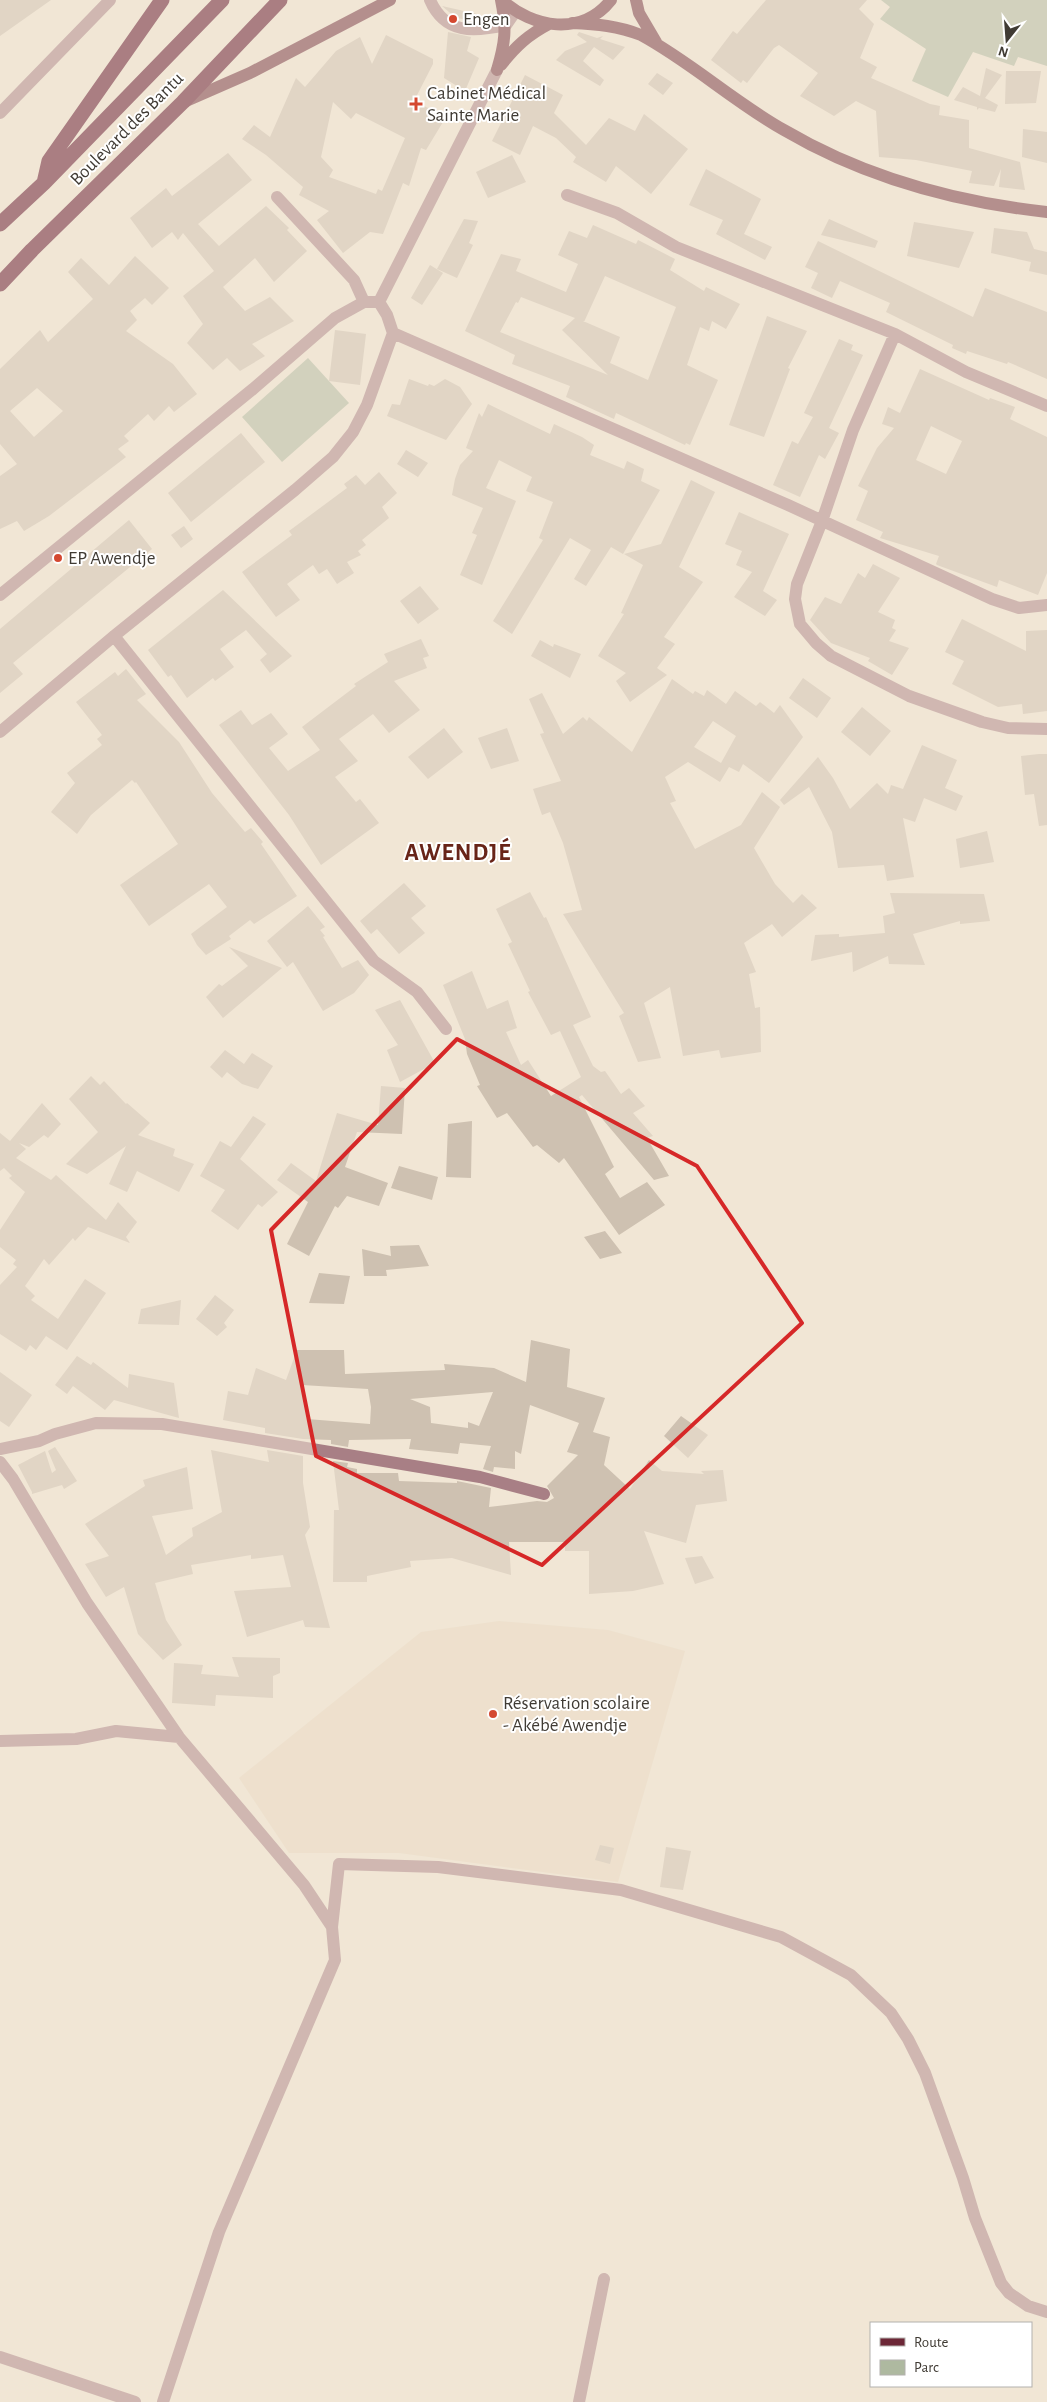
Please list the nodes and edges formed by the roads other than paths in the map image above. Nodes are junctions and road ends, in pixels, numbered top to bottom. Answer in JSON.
{"nodes":[{"id":1,"x":110,"y":0,"type":"edge"},
{"id":2,"x":162,"y":0,"type":"edge"},
{"id":3,"x":222,"y":0,"type":"edge"},
{"id":4,"x":280,"y":0,"type":"edge"},
{"id":5,"x":390,"y":0,"type":"edge"},
{"id":6,"x":430,"y":0,"type":"edge"},
{"id":7,"x":501,"y":0,"type":"edge"},
{"id":8,"x":611,"y":0,"type":"edge"},
{"id":9,"x":636,"y":0,"type":"edge"},
{"id":10,"x":515,"y":12,"type":"junction"},
{"id":11,"x":572,"y":23,"type":"junction"},
{"id":12,"x":549,"y":24,"type":"junction"},
{"id":13,"x":506,"y":25,"type":"junction"},
{"id":14,"x":657,"y":44,"type":"junction"},
{"id":15,"x":496,"y":70,"type":"junction"},
{"id":16,"x":183,"y":102,"type":"junction"},
{"id":17,"x":0,"y":114,"type":"edge"},
{"id":18,"x":44,"y":183,"type":"junction"},
{"id":19,"x":567,"y":195,"type":"dead end"},
{"id":20,"x":277,"y":197,"type":"dead end"},
{"id":21,"x":1047,"y":212,"type":"edge"},
{"id":22,"x":0,"y":224,"type":"edge"},
{"id":23,"x":0,"y":284,"type":"edge"},
{"id":24,"x":364,"y":302,"type":"junction"},
{"id":25,"x":379,"y":302,"type":"junction"},
{"id":26,"x":393,"y":333,"type":"junction"},
{"id":27,"x":895,"y":334,"type":"junction"},
{"id":28,"x":1047,"y":406,"type":"edge"},
{"id":29,"x":822,"y":521,"type":"junction"},
{"id":30,"x":0,"y":594,"type":"edge"},
{"id":31,"x":1047,"y":605,"type":"edge"},
{"id":32,"x":114,"y":636,"type":"junction"},
{"id":33,"x":1047,"y":729,"type":"edge"},
{"id":34,"x":0,"y":732,"type":"edge"},
{"id":35,"x":446,"y":1029,"type":"dead end"},
{"id":36,"x":0,"y":1449,"type":"edge"},
{"id":37,"x":0,"y":1462,"type":"edge"},
{"id":38,"x":544,"y":1494,"type":"dead end"},
{"id":39,"x":179,"y":1737,"type":"junction"},
{"id":40,"x":0,"y":1741,"type":"edge"},
{"id":41,"x":332,"y":1927,"type":"junction"},
{"id":42,"x":604,"y":2279,"type":"dead end"},
{"id":43,"x":1047,"y":2312,"type":"edge"},
{"id":44,"x":0,"y":2357,"type":"edge"},
{"id":45,"x":110,"y":2398,"type":"edge"},
{"id":46,"x":135,"y":2402,"type":"edge"},
{"id":47,"x":163,"y":2402,"type":"edge"},
{"id":48,"x":579,"y":2402,"type":"edge"}],
"edges":[{"from":1,"to":17,"type":"street"},
{"from":2,"to":18,"type":"highway"},
{"from":3,"to":18,"type":"highway","name":"Boulevard des Bantu"},
{"from":4,"to":16,"type":"highway","name":"Boulevard des Bantu"},
{"from":5,"to":16,"type":"main road"},
{"from":6,"to":13,"type":"street"},
{"from":7,"to":10,"type":"main road"},
{"from":7,"to":13,"type":"main road"},
{"from":8,"to":11,"type":"main road"},
{"from":9,"to":14,"type":"main road"},
{"from":10,"to":12,"type":"main road"},
{"from":10,"to":13,"type":"street"},
{"from":11,"to":12,"type":"main road"},
{"from":11,"to":14,"type":"main road"},
{"from":12,"to":15,"type":"main road"},
{"from":13,"to":15,"type":"main road"},
{"from":14,"to":21,"type":"main road"},
{"from":15,"to":25,"type":"street"},
{"from":16,"to":23,"type":"highway","name":"Boulevard des Bantu"},
{"from":18,"to":22,"type":"highway","name":"Boulevard des Bantu"},
{"from":19,"to":27,"type":"street"},
{"from":20,"to":24,"type":"street"},
{"from":24,"to":25,"type":"street"},
{"from":24,"to":30,"type":"street"},
{"from":25,"to":26,"type":"street"},
{"from":26,"to":29,"type":"street"},
{"from":26,"to":32,"type":"street"},
{"from":27,"to":28,"type":"street"},
{"from":27,"to":29,"type":"street"},
{"from":29,"to":31,"type":"street"},
{"from":29,"to":33,"type":"street"},
{"from":32,"to":34,"type":"street"},
{"from":32,"to":35,"type":"street"},
{"from":36,"to":38,"type":"street"},
{"from":37,"to":39,"type":"street"},
{"from":39,"to":40,"type":"street"},
{"from":39,"to":41,"type":"street"},
{"from":41,"to":43,"type":"street"},
{"from":41,"to":47,"type":"street"},
{"from":42,"to":48,"type":"street"},
{"from":44,"to":45,"type":"street"},
{"from":45,"to":46,"type":"street"}]}
